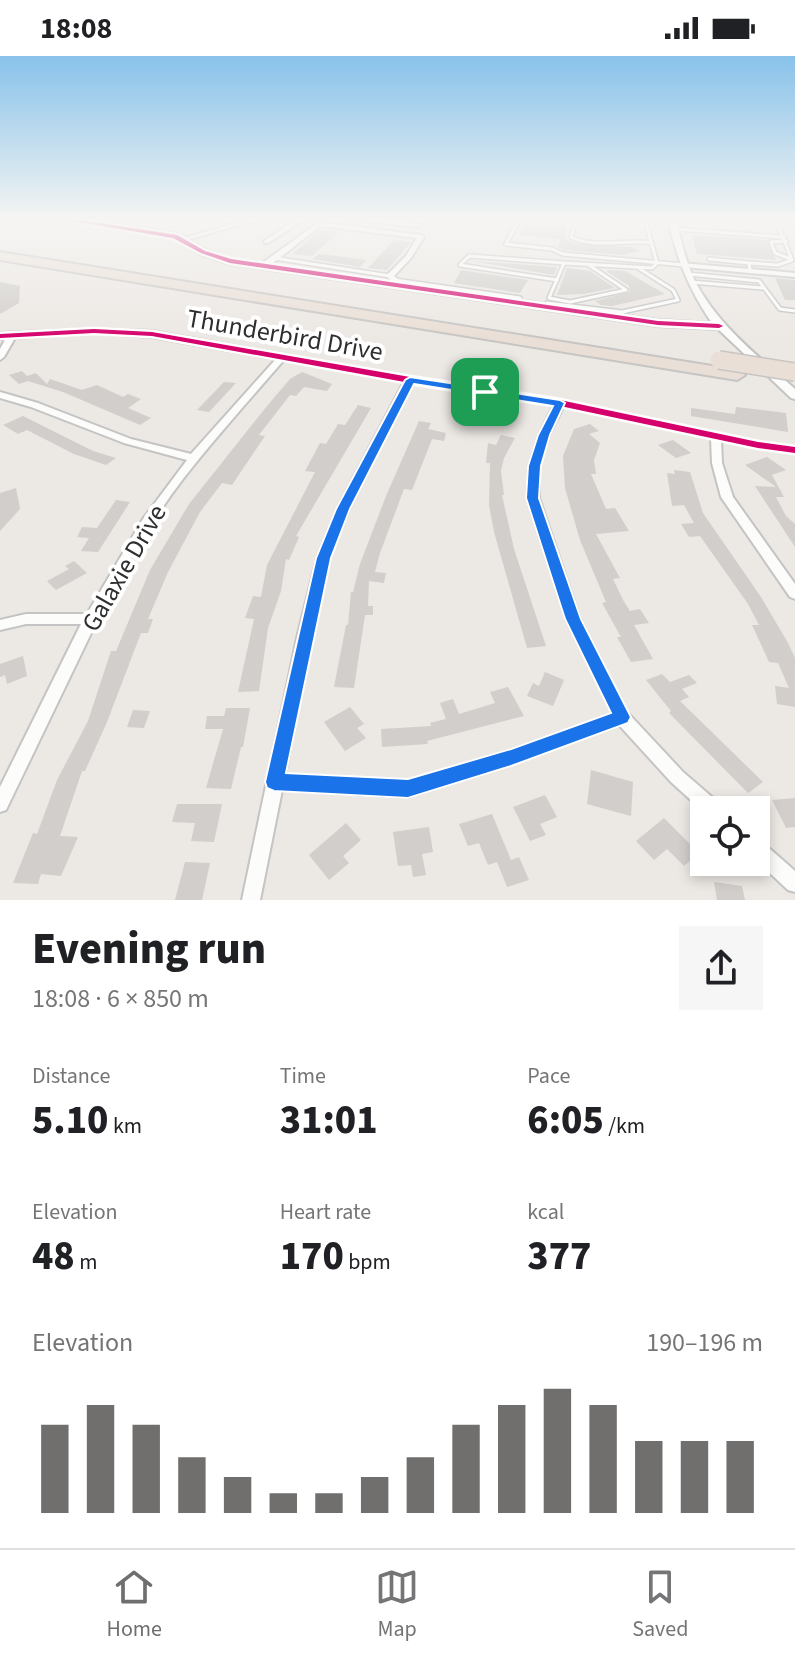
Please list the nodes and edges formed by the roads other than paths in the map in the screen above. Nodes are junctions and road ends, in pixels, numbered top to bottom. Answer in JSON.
{"nodes":[{"id":1,"x":21,"y":259,"type":"edge"},
{"id":2,"x":79,"y":259,"type":"edge"},
{"id":3,"x":225,"y":259,"type":"edge"},
{"id":4,"x":272,"y":259,"type":"edge"},
{"id":5,"x":281,"y":259,"type":"edge"},
{"id":6,"x":407,"y":259,"type":"edge"},
{"id":7,"x":466,"y":259,"type":"edge"},
{"id":8,"x":515,"y":259,"type":"edge"},
{"id":9,"x":619,"y":259,"type":"edge"},
{"id":10,"x":656,"y":259,"type":"edge"},
{"id":11,"x":683,"y":259,"type":"edge"},
{"id":12,"x":711,"y":259,"type":"edge"},
{"id":13,"x":792,"y":260,"type":"edge"},
{"id":14,"x":564,"y":263,"type":"junction"},
{"id":15,"x":657,"y":263,"type":"junction"},
{"id":16,"x":589,"y":265,"type":"junction"},
{"id":17,"x":264,"y":266,"type":"junction"},
{"id":18,"x":749,"y":267,"type":"junction"},
{"id":19,"x":639,"y":269,"type":"junction"},
{"id":20,"x":687,"y":274,"type":"junction"},
{"id":21,"x":795,"y":275,"type":"edge"},
{"id":22,"x":392,"y":280,"type":"junction"},
{"id":23,"x":557,"y":280,"type":"junction"},
{"id":24,"x":762,"y":288,"type":"junction"},
{"id":25,"x":547,"y":303,"type":"junction"},
{"id":26,"x":795,"y":311,"type":"edge"},
{"id":27,"x":719,"y":326,"type":"junction"},
{"id":28,"x":12,"y":335,"type":"junction"},
{"id":29,"x":0,"y":336,"type":"edge"},
{"id":30,"x":283,"y":356,"type":"junction"},
{"id":31,"x":0,"y":357,"type":"edge"},
{"id":32,"x":795,"y":372,"type":"edge"},
{"id":33,"x":410,"y":380,"type":"junction"},
{"id":34,"x":795,"y":384,"type":"edge"},
{"id":35,"x":0,"y":395,"type":"edge"},
{"id":36,"x":795,"y":395,"type":"edge"},
{"id":37,"x":560,"y":403,"type":"junction"},
{"id":38,"x":716,"y":436,"type":"junction"},
{"id":39,"x":795,"y":450,"type":"edge"},
{"id":40,"x":193,"y":458,"type":"junction"},
{"id":41,"x":795,"y":594,"type":"edge"},
{"id":42,"x":93,"y":619,"type":"junction"},
{"id":43,"x":0,"y":625,"type":"edge"},
{"id":44,"x":622,"y":717,"type":"junction"},
{"id":45,"x":274,"y":782,"type":"junction"},
{"id":46,"x":698,"y":796,"type":"edge"},
{"id":47,"x":0,"y":804,"type":"edge"},
{"id":48,"x":770,"y":861,"type":"edge"},
{"id":49,"x":795,"y":883,"type":"edge"},
{"id":50,"x":251,"y":900,"type":"edge"}],
"edges":[{"from":1,"to":34,"type":"highway"},
{"from":2,"to":32,"type":"highway","bridge":true},
{"from":3,"to":17,"type":"street"},
{"from":4,"to":17,"type":"street"},
{"from":5,"to":22,"type":"lane"},
{"from":6,"to":22,"type":"street"},
{"from":7,"to":23,"type":"lane"},
{"from":8,"to":14,"type":"lane"},
{"from":9,"to":15,"type":"lane"},
{"from":10,"to":15,"type":"lane"},
{"from":11,"to":20,"type":"street"},
{"from":12,"to":18,"type":"lane"},
{"from":13,"to":18,"type":"lane"},
{"from":14,"to":16,"type":"lane"},
{"from":14,"to":23,"type":"lane"},
{"from":15,"to":19,"type":"lane"},
{"from":15,"to":20,"type":"lane"},
{"from":16,"to":19,"type":"lane"},
{"from":16,"to":25,"type":"lane"},
{"from":17,"to":22,"type":"street"},
{"from":18,"to":20,"type":"street"},
{"from":18,"to":21,"type":"street"},
{"from":19,"to":25,"type":"lane"},
{"from":20,"to":24,"type":"lane"},
{"from":20,"to":24,"type":"lane"},
{"from":20,"to":27,"type":"street"},
{"from":22,"to":25,"type":"street"},
{"from":23,"to":25,"type":"lane"},
{"from":24,"to":26,"type":"lane"},
{"from":25,"to":27,"type":"street"},
{"from":27,"to":36,"type":"street"},
{"from":28,"to":29,"type":"street","name":"Thunderbird Drive"},
{"from":28,"to":30,"type":"street","name":"Thunderbird Drive"},
{"from":28,"to":31,"type":"street"},
{"from":30,"to":33,"type":"street","name":"Thunderbird Drive"},
{"from":30,"to":40,"type":"street","name":"Galaxie Drive"},
{"from":33,"to":37,"type":"street","name":"Thunderbird Drive"},
{"from":33,"to":45,"type":"street"},
{"from":35,"to":40,"type":"street"},
{"from":37,"to":38,"type":"street","name":"Thunderbird Drive"},
{"from":37,"to":44,"type":"street"},
{"from":38,"to":39,"type":"street","name":"Thunderbird Drive"},
{"from":38,"to":41,"type":"street"},
{"from":40,"to":42,"type":"street","name":"Galaxie Drive"},
{"from":42,"to":43,"type":"street"},
{"from":42,"to":47,"type":"street","name":"Galaxie Drive"},
{"from":44,"to":45,"type":"street"},
{"from":44,"to":46,"type":"street"},
{"from":45,"to":50,"type":"street"},
{"from":48,"to":49,"type":"street"}]}
